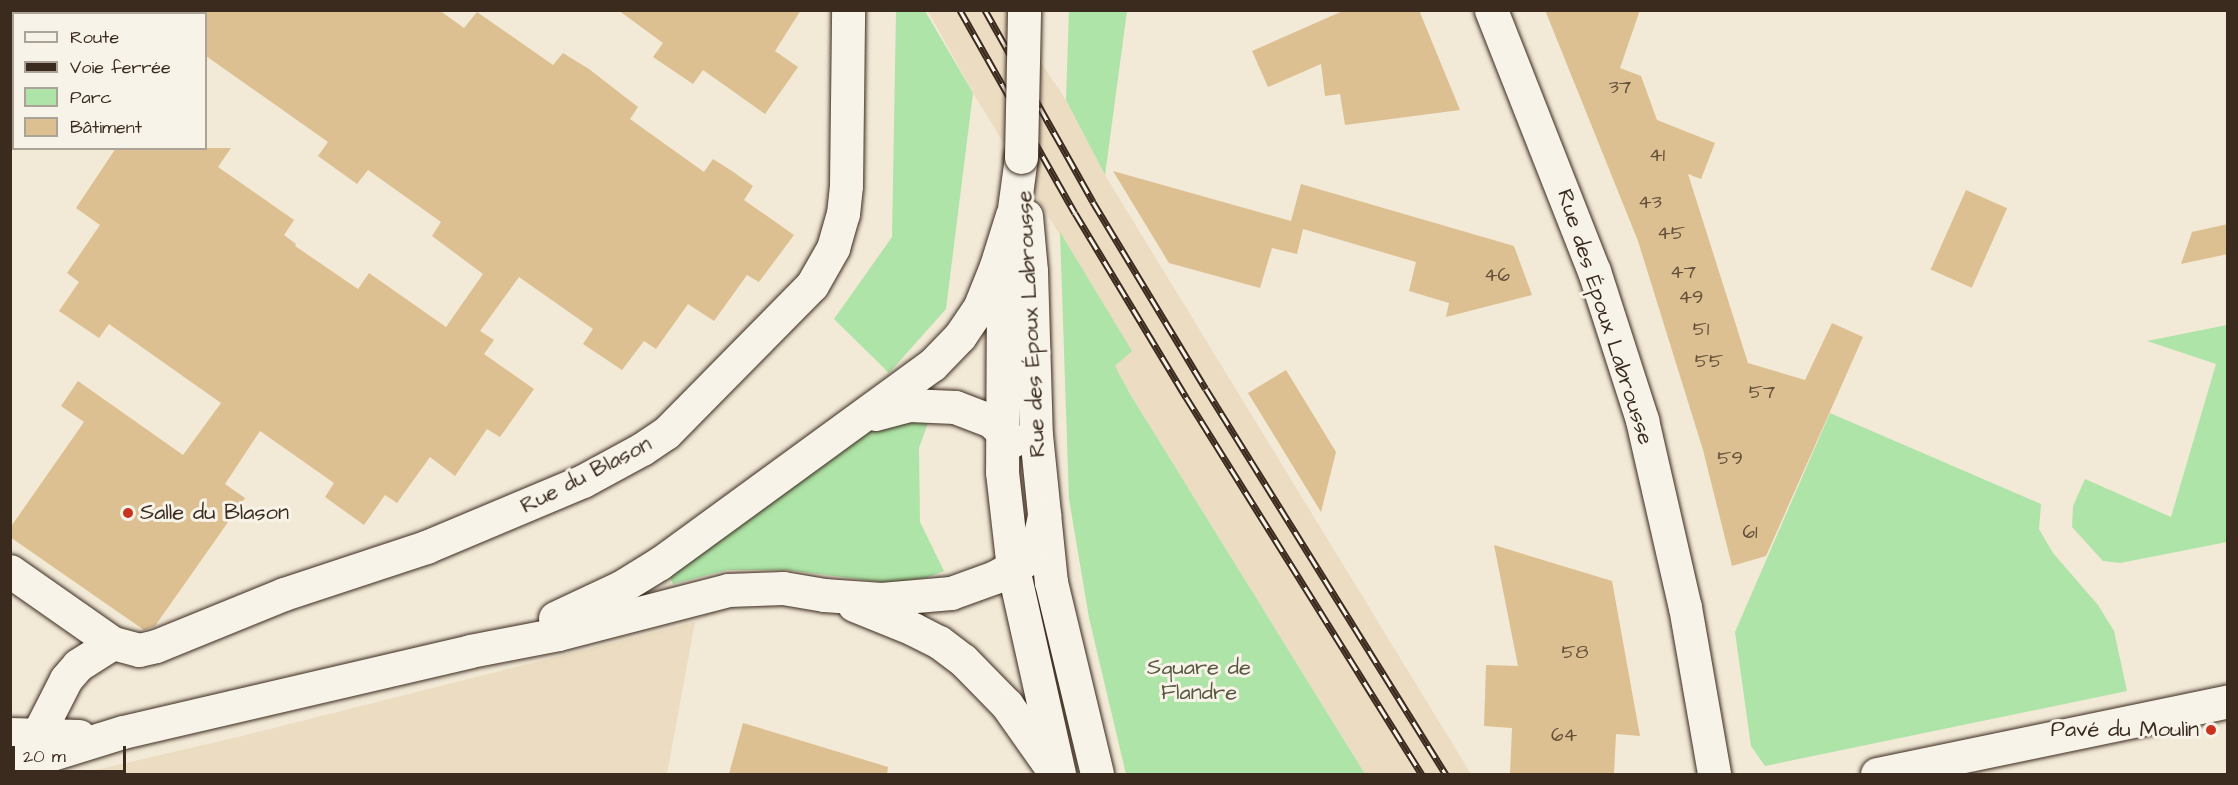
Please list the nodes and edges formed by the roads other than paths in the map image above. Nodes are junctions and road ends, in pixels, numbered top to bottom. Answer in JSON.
{"nodes":[{"id":1,"x":848,"y":10,"type":"edge"},
{"id":2,"x":1023,"y":10,"type":"edge"},
{"id":3,"x":1491,"y":10,"type":"edge"},
{"id":4,"x":1021,"y":157,"type":"junction"},
{"id":5,"x":1012,"y":215,"type":"junction"},
{"id":6,"x":854,"y":423,"type":"junction"},
{"id":7,"x":1000,"y":428,"type":"junction"},
{"id":8,"x":1042,"y":503,"type":"junction"},
{"id":9,"x":1013,"y":568,"type":"junction"},
{"id":10,"x":10,"y":571,"type":"edge"},
{"id":11,"x":824,"y":595,"type":"junction"},
{"id":12,"x":113,"y":643,"type":"junction"},
{"id":13,"x":470,"y":651,"type":"junction"},
{"id":14,"x":2228,"y":701,"type":"edge"},
{"id":15,"x":123,"y":732,"type":"junction"},
{"id":16,"x":24,"y":735,"type":"edge"},
{"id":17,"x":10,"y":767,"type":"edge"},
{"id":18,"x":1053,"y":774,"type":"edge"},
{"id":19,"x":1059,"y":774,"type":"edge"},
{"id":20,"x":1097,"y":774,"type":"edge"},
{"id":21,"x":1714,"y":774,"type":"edge"},
{"id":22,"x":1877,"y":774,"type":"edge"}],
"edges":[{"from":1,"to":12,"type":"main road","name":"Rue du Blason"},
{"from":2,"to":4,"type":"main road","name":"Rue des Époux Labrousse","bridge":true},
{"from":3,"to":21,"type":"main road","name":"Rue des Époux Labrousse"},
{"from":4,"to":5,"type":"main road","name":"Rue des Époux Labrousse"},
{"from":4,"to":8,"type":"main road","name":"Rue des Époux Labrousse"},
{"from":5,"to":6,"type":"main road"},
{"from":5,"to":7,"type":"main road","name":"Rue des Époux Labrousse"},
{"from":6,"to":7,"type":"main road"},
{"from":6,"to":13,"type":"main road"},
{"from":7,"to":8,"type":"main road"},
{"from":7,"to":9,"type":"main road","name":"Rue des Époux Labrousse"},
{"from":8,"to":9,"type":"main road"},
{"from":8,"to":20,"type":"main road","name":"Rue des Époux Labrousse"},
{"from":9,"to":11,"type":"main road"},
{"from":9,"to":19,"type":"main road","name":"Rue des Époux Labrousse"},
{"from":10,"to":12,"type":"main road","name":"Rue du Blason"},
{"from":11,"to":13,"type":"main road"},
{"from":11,"to":18,"type":"main road"},
{"from":12,"to":16,"type":"main road"},
{"from":13,"to":15,"type":"main road"},
{"from":14,"to":22,"type":"main road"},
{"from":15,"to":16,"type":"main road"},
{"from":15,"to":17,"type":"main road"}]}
